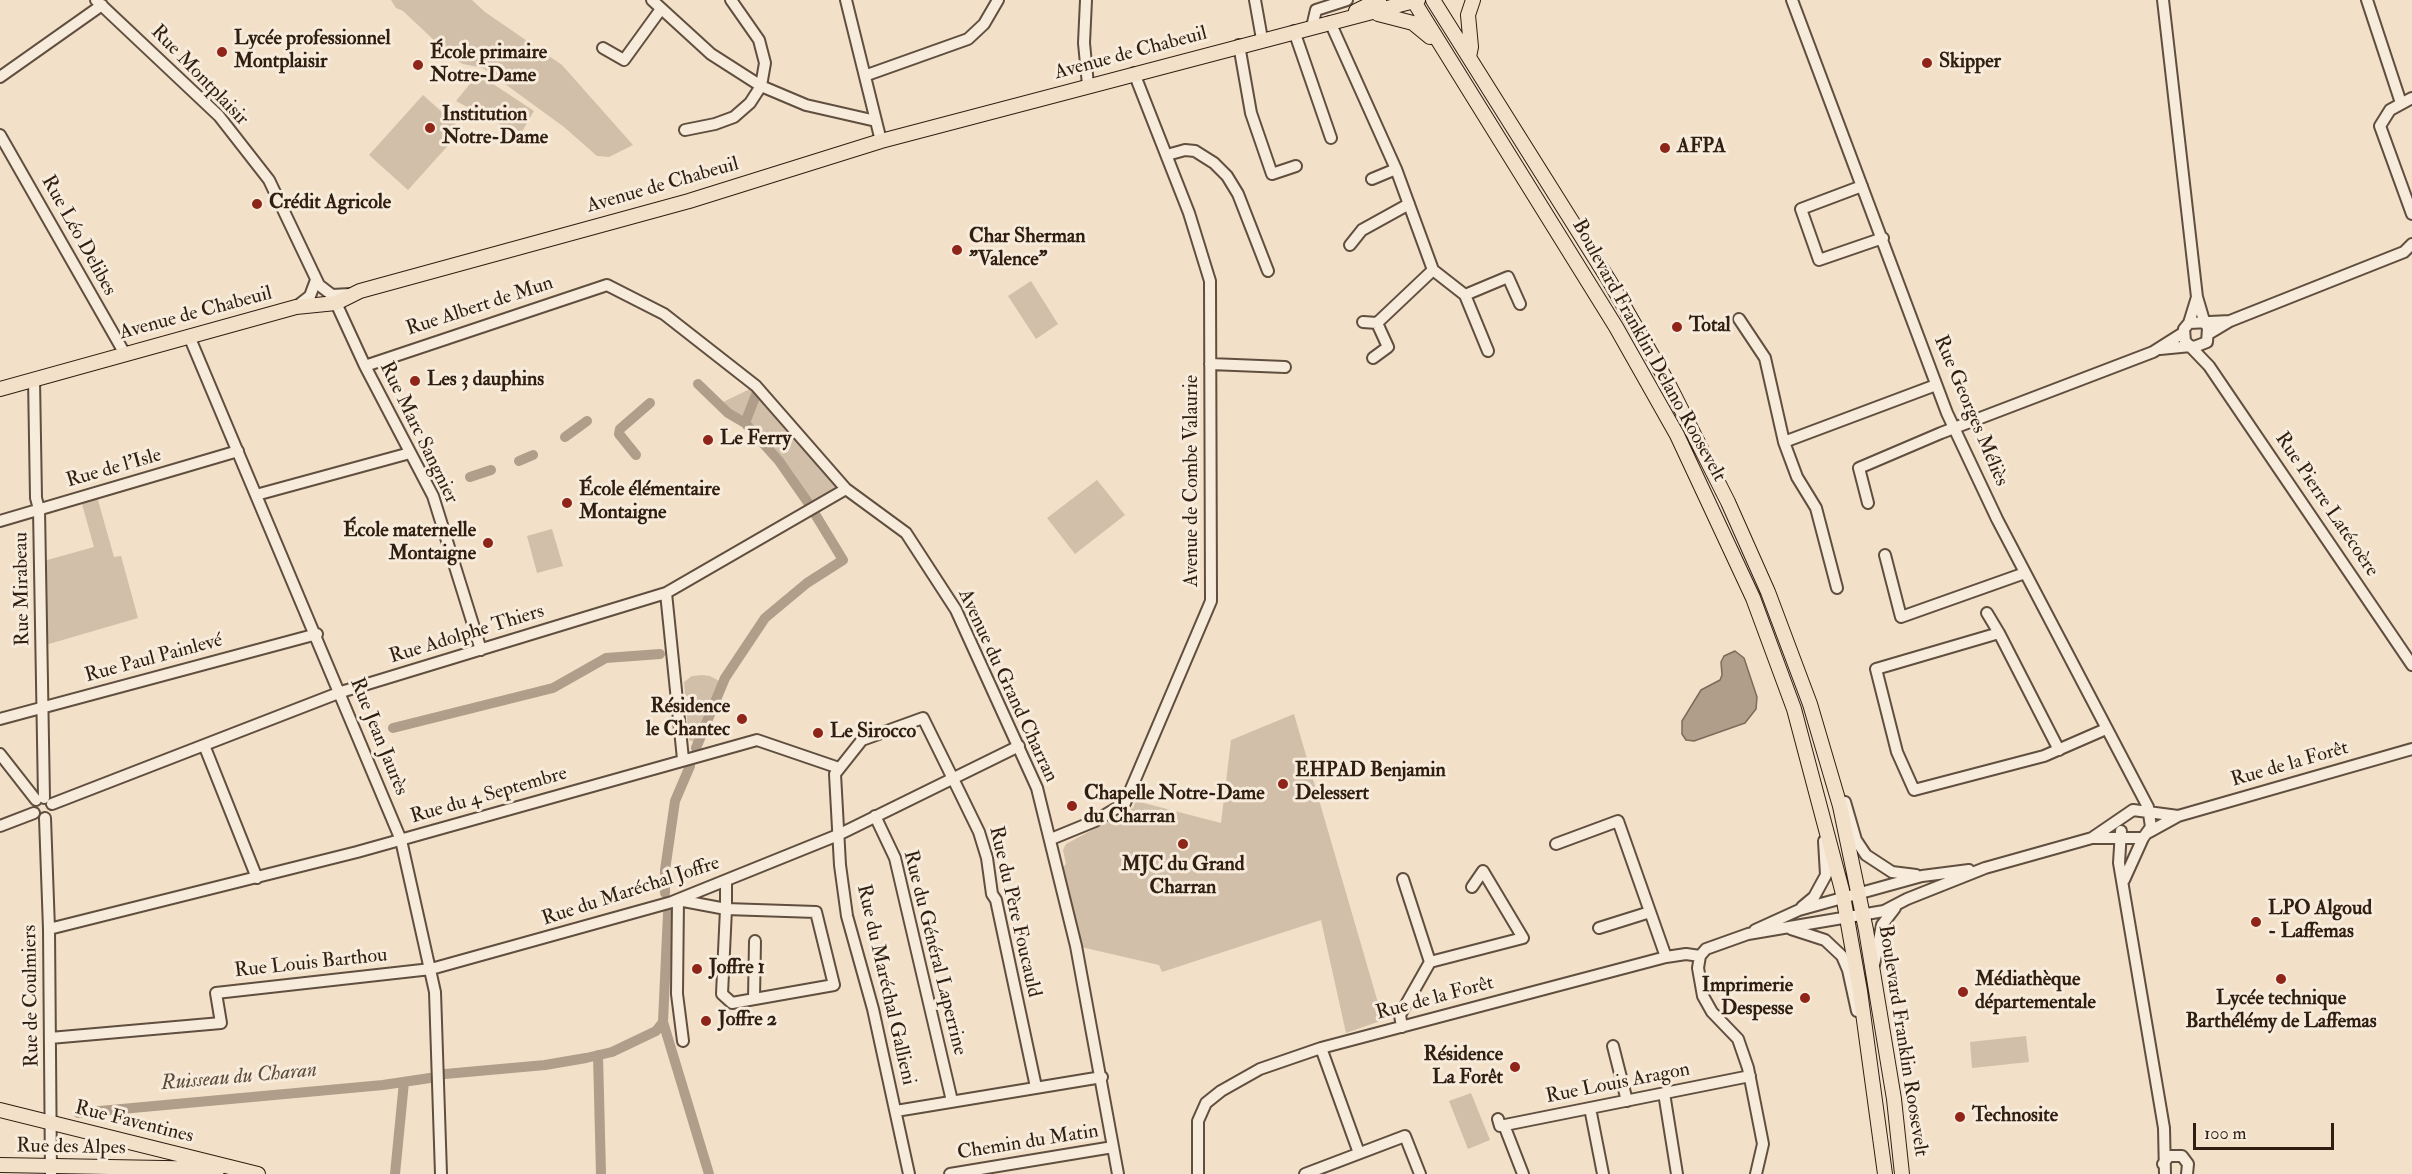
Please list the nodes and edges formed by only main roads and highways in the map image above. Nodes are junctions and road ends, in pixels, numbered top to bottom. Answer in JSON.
{"nodes":[{"id":1,"x":1433,"y":0,"type":"edge"},
{"id":2,"x":1473,"y":0,"type":"edge"},
{"id":3,"x":1412,"y":1,"type":"edge"},
{"id":4,"x":1373,"y":4,"type":"edge"},
{"id":5,"x":1443,"y":48,"type":"junction"},
{"id":6,"x":1469,"y":57,"type":"junction"},
{"id":7,"x":0,"y":389,"type":"edge"},
{"id":8,"x":1863,"y":914,"type":"joint"},
{"id":9,"x":1847,"y":917,"type":"joint"},
{"id":10,"x":0,"y":1110,"type":"edge"},
{"id":11,"x":182,"y":1155,"type":"junction"},
{"id":12,"x":0,"y":1166,"type":"edge"},
{"id":13,"x":178,"y":1169,"type":"junction"},
{"id":14,"x":232,"y":1169,"type":"junction"},
{"id":15,"x":51,"y":1170,"type":"edge"},
{"id":16,"x":258,"y":1174,"type":"edge"},
{"id":17,"x":1885,"y":1174,"type":"edge"},
{"id":18,"x":1902,"y":1174,"type":"edge"}],
"edges":[{"from":1,"to":6,"type":"main road","name":"Boulevard Franklin Delano Roosevelt"},
{"from":2,"to":6,"type":"main road"},
{"from":3,"to":4,"type":"main road","name":"Avenue de Chabeuil"},
{"from":3,"to":5,"type":"main road","name":"Boulevard Franklin Delano Roosevelt"},
{"from":4,"to":5,"type":"main road","name":"Avenue de Chabeuil"},
{"from":4,"to":7,"type":"main road","name":"Avenue de Chabeuil"},
{"from":5,"to":9,"type":"main road","name":"Boulevard Franklin Delano Roosevelt"},
{"from":6,"to":8,"type":"main road","name":"Boulevard Franklin Delano Roosevelt"},
{"from":8,"to":18,"type":"main road","name":"Boulevard Franklin Roosevelt"},
{"from":9,"to":17,"type":"main road","name":"Boulevard Franklin Roosevelt"},
{"from":10,"to":11,"type":"main road","name":"Rue Faventines"},
{"from":11,"to":13,"type":"main road"},
{"from":11,"to":14,"type":"main road","name":"Rue Faventines"},
{"from":12,"to":15,"type":"main road","name":"Rue des Alpes"},
{"from":13,"to":14,"type":"main road","name":"Rue des Alpes"},
{"from":13,"to":15,"type":"main road","name":"Rue des Alpes"},
{"from":14,"to":16,"type":"main road","name":"Rue Faventines"}]}
